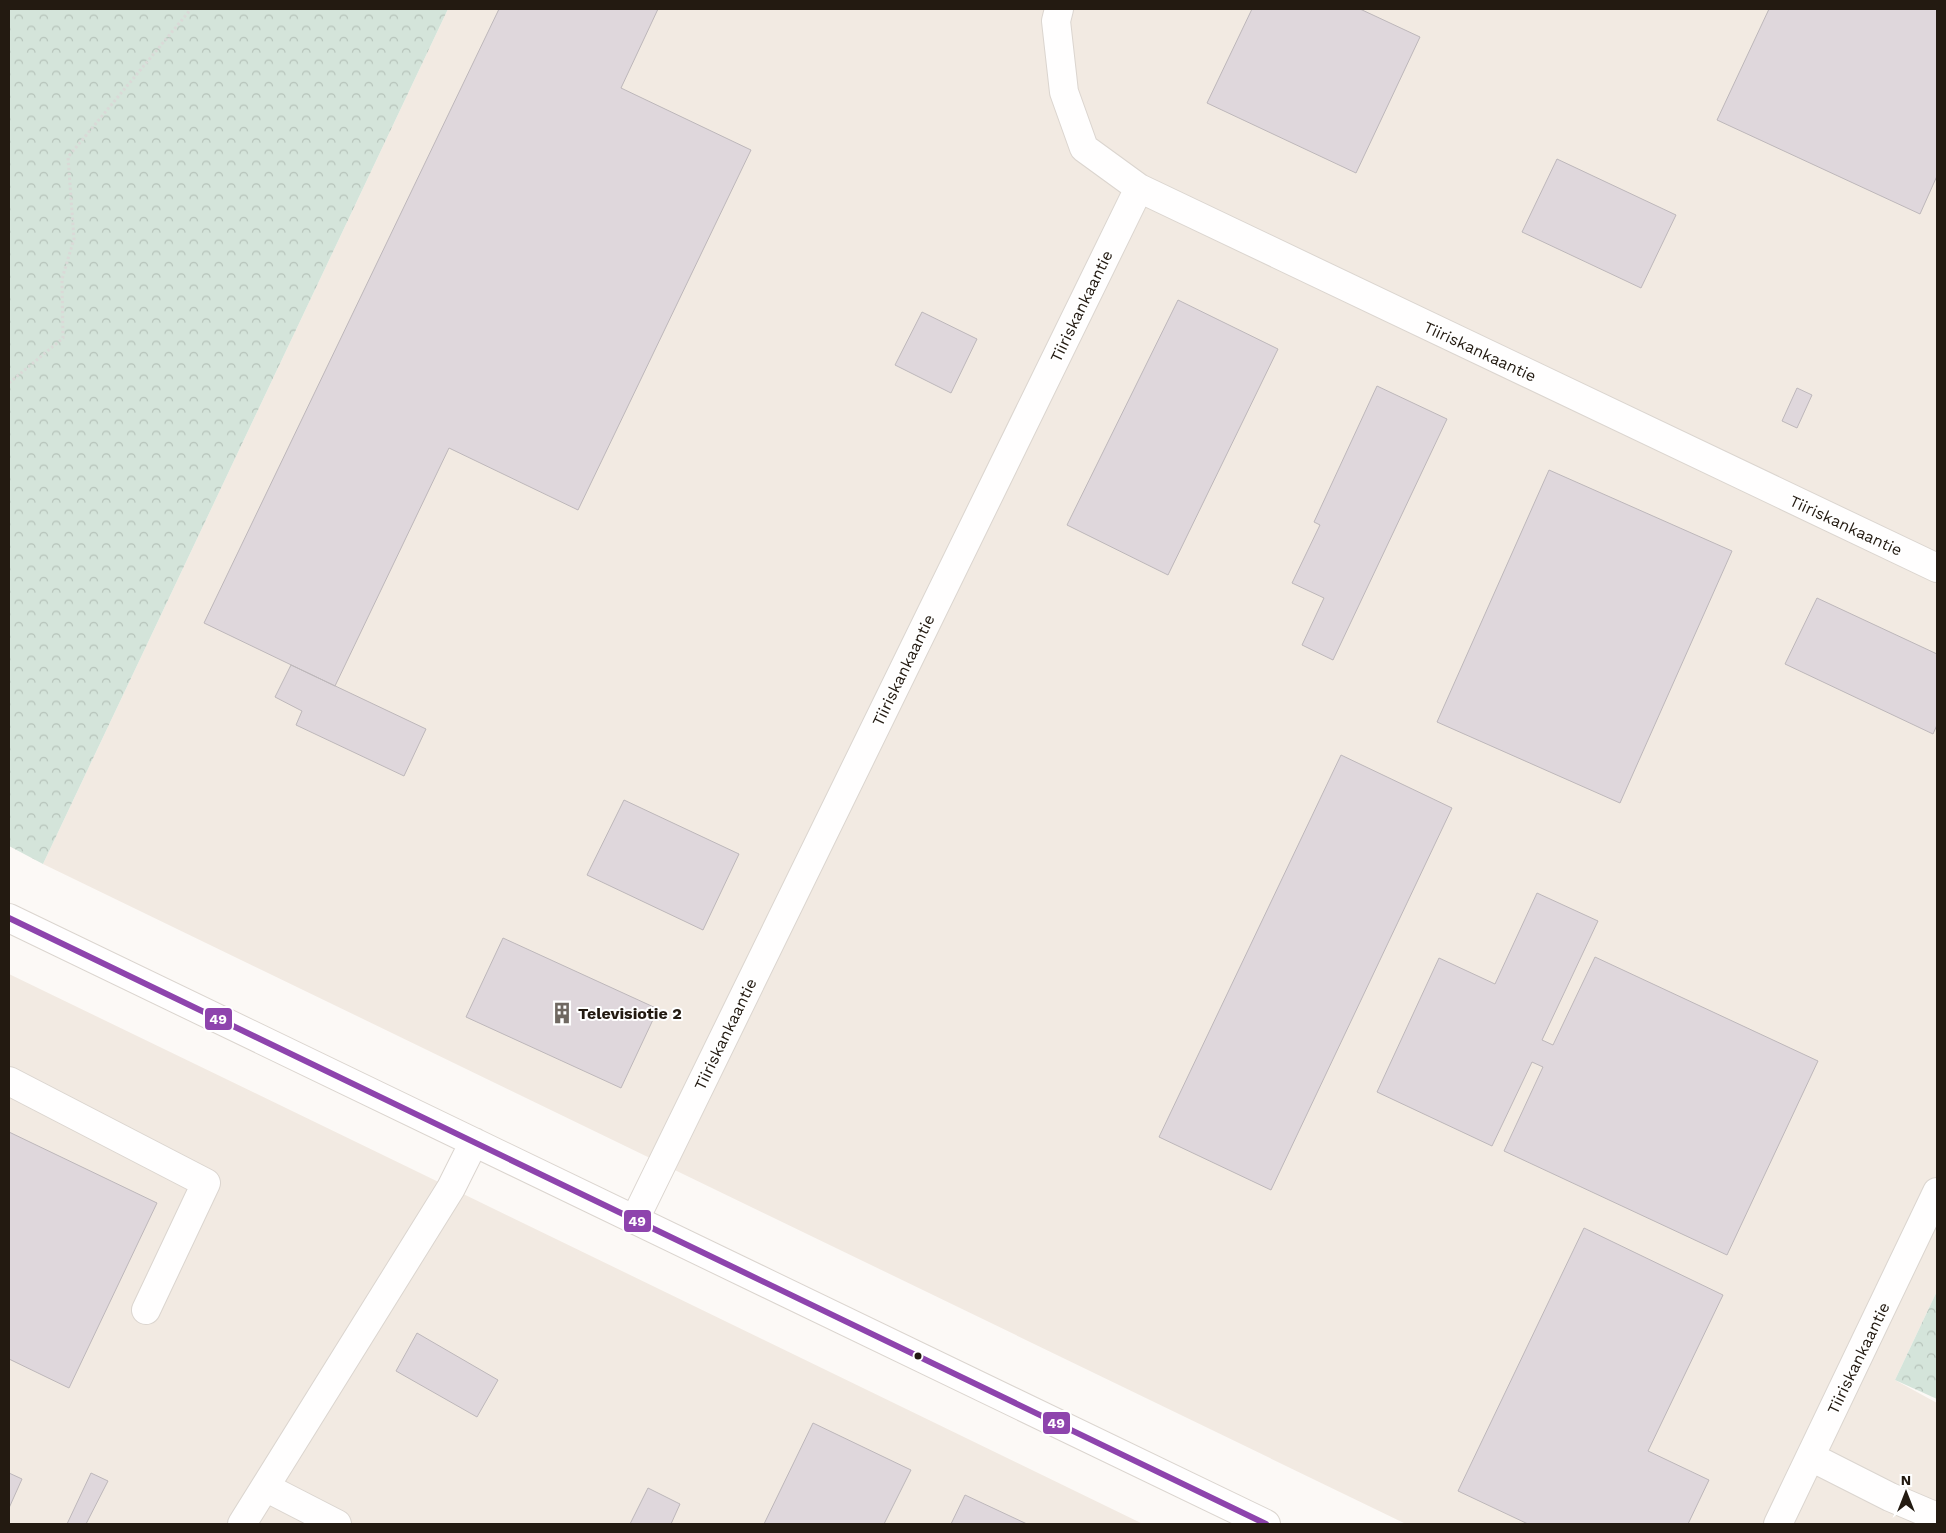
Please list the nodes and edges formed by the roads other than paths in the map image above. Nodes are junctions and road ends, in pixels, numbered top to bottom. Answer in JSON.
{"nodes":[{"id":1,"x":1059,"y":9,"type":"edge"},
{"id":2,"x":1139,"y":188,"type":"junction"},
{"id":3,"x":1937,"y":568,"type":"edge"},
{"id":4,"x":9,"y":918,"type":"edge"},
{"id":5,"x":9,"y":1081,"type":"edge"},
{"id":6,"x":474,"y":1142,"type":"junction"},
{"id":7,"x":1937,"y":1192,"type":"edge"},
{"id":8,"x":635,"y":1219,"type":"junction"},
{"id":9,"x":146,"y":1310,"type":"dead end"},
{"id":10,"x":1811,"y":1457,"type":"junction"},
{"id":11,"x":265,"y":1487,"type":"junction"},
{"id":12,"x":1937,"y":1517,"type":"edge"},
{"id":13,"x":1252,"y":1521,"type":"edge"},
{"id":14,"x":242,"y":1524,"type":"edge"},
{"id":15,"x":337,"y":1524,"type":"edge"},
{"id":16,"x":1778,"y":1524,"type":"edge"}],
"edges":[{"from":1,"to":2,"type":"street"},
{"from":2,"to":3,"type":"street","name":"Tiiriskankaantie"},
{"from":2,"to":8,"type":"street","name":"Tiiriskankaantie"},
{"from":4,"to":6,"type":"street"},
{"from":5,"to":9,"type":"street"},
{"from":6,"to":8,"type":"street"},
{"from":6,"to":11,"type":"street"},
{"from":7,"to":10,"type":"street","name":"Tiiriskankaantie"},
{"from":8,"to":13,"type":"street"},
{"from":10,"to":12,"type":"street"},
{"from":10,"to":16,"type":"street","name":"Tiiriskankaantie"},
{"from":11,"to":14,"type":"street"},
{"from":11,"to":15,"type":"street"}]}
